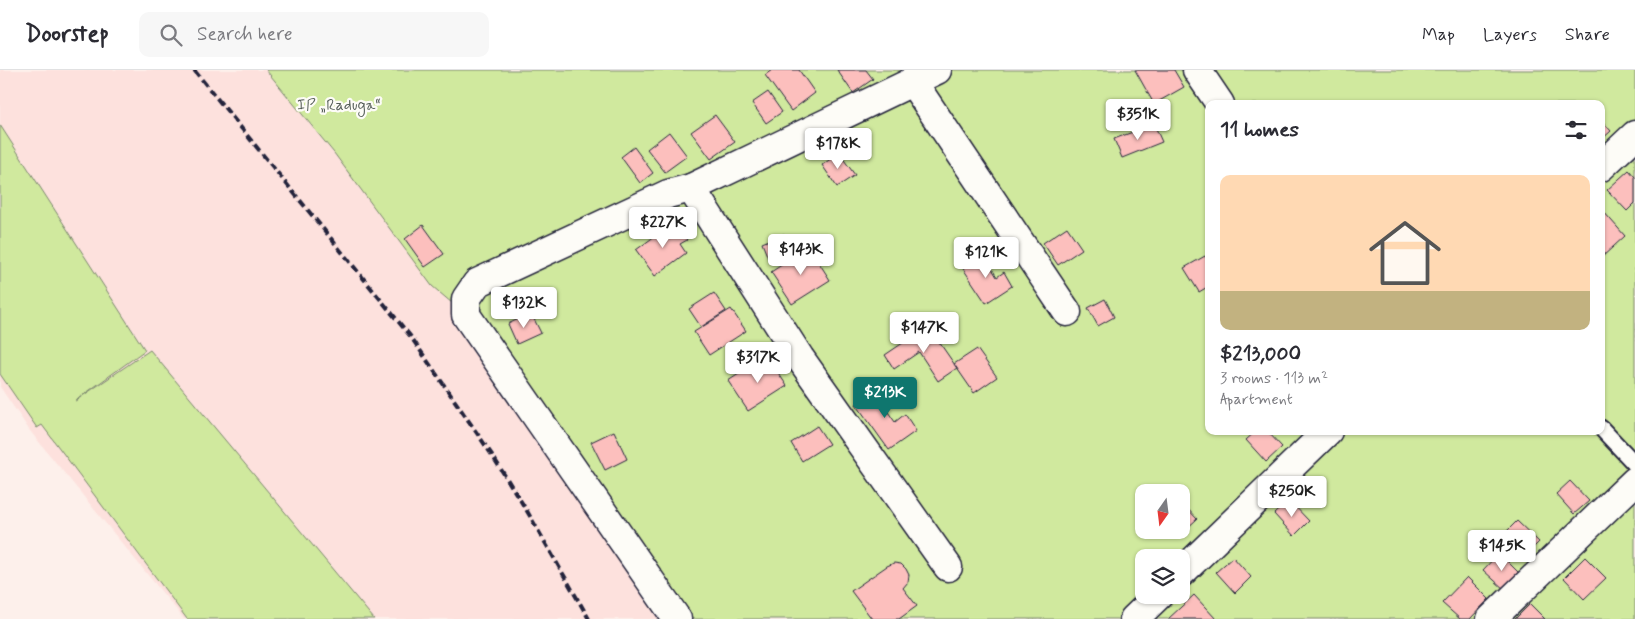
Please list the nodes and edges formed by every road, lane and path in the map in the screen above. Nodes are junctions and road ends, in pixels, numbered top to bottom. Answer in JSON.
{"nodes":[{"id":1,"x":936,"y":70,"type":"edge"},
{"id":2,"x":1198,"y":70,"type":"edge"},
{"id":3,"x":912,"y":81,"type":"junction"},
{"id":4,"x":1217,"y":100,"type":"edge"},
{"id":5,"x":1635,"y":135,"type":"edge"},
{"id":6,"x":1605,"y":164,"type":"edge"},
{"id":7,"x":691,"y":188,"type":"junction"},
{"id":8,"x":1067,"y":312,"type":"dead end"},
{"id":9,"x":1605,"y":432,"type":"edge"},
{"id":10,"x":1324,"y":435,"type":"edge"},
{"id":11,"x":1635,"y":464,"type":"edge"},
{"id":12,"x":1635,"y":481,"type":"edge"},
{"id":13,"x":1190,"y":564,"type":"edge"},
{"id":14,"x":948,"y":567,"type":"dead end"},
{"id":15,"x":1150,"y":604,"type":"edge"},
{"id":16,"x":677,"y":619,"type":"edge"},
{"id":17,"x":1134,"y":619,"type":"edge"},
{"id":18,"x":1492,"y":619,"type":"edge"}],
"edges":[{"from":1,"to":3,"type":"street"},
{"from":2,"to":4,"type":"street"},
{"from":3,"to":7,"type":"street"},
{"from":3,"to":8,"type":"street"},
{"from":5,"to":6,"type":"street"},
{"from":7,"to":14,"type":"street"},
{"from":7,"to":16,"type":"street"},
{"from":9,"to":11,"type":"lane"},
{"from":10,"to":13,"type":"street"},
{"from":12,"to":18,"type":"street"},
{"from":15,"to":17,"type":"street"}]}
